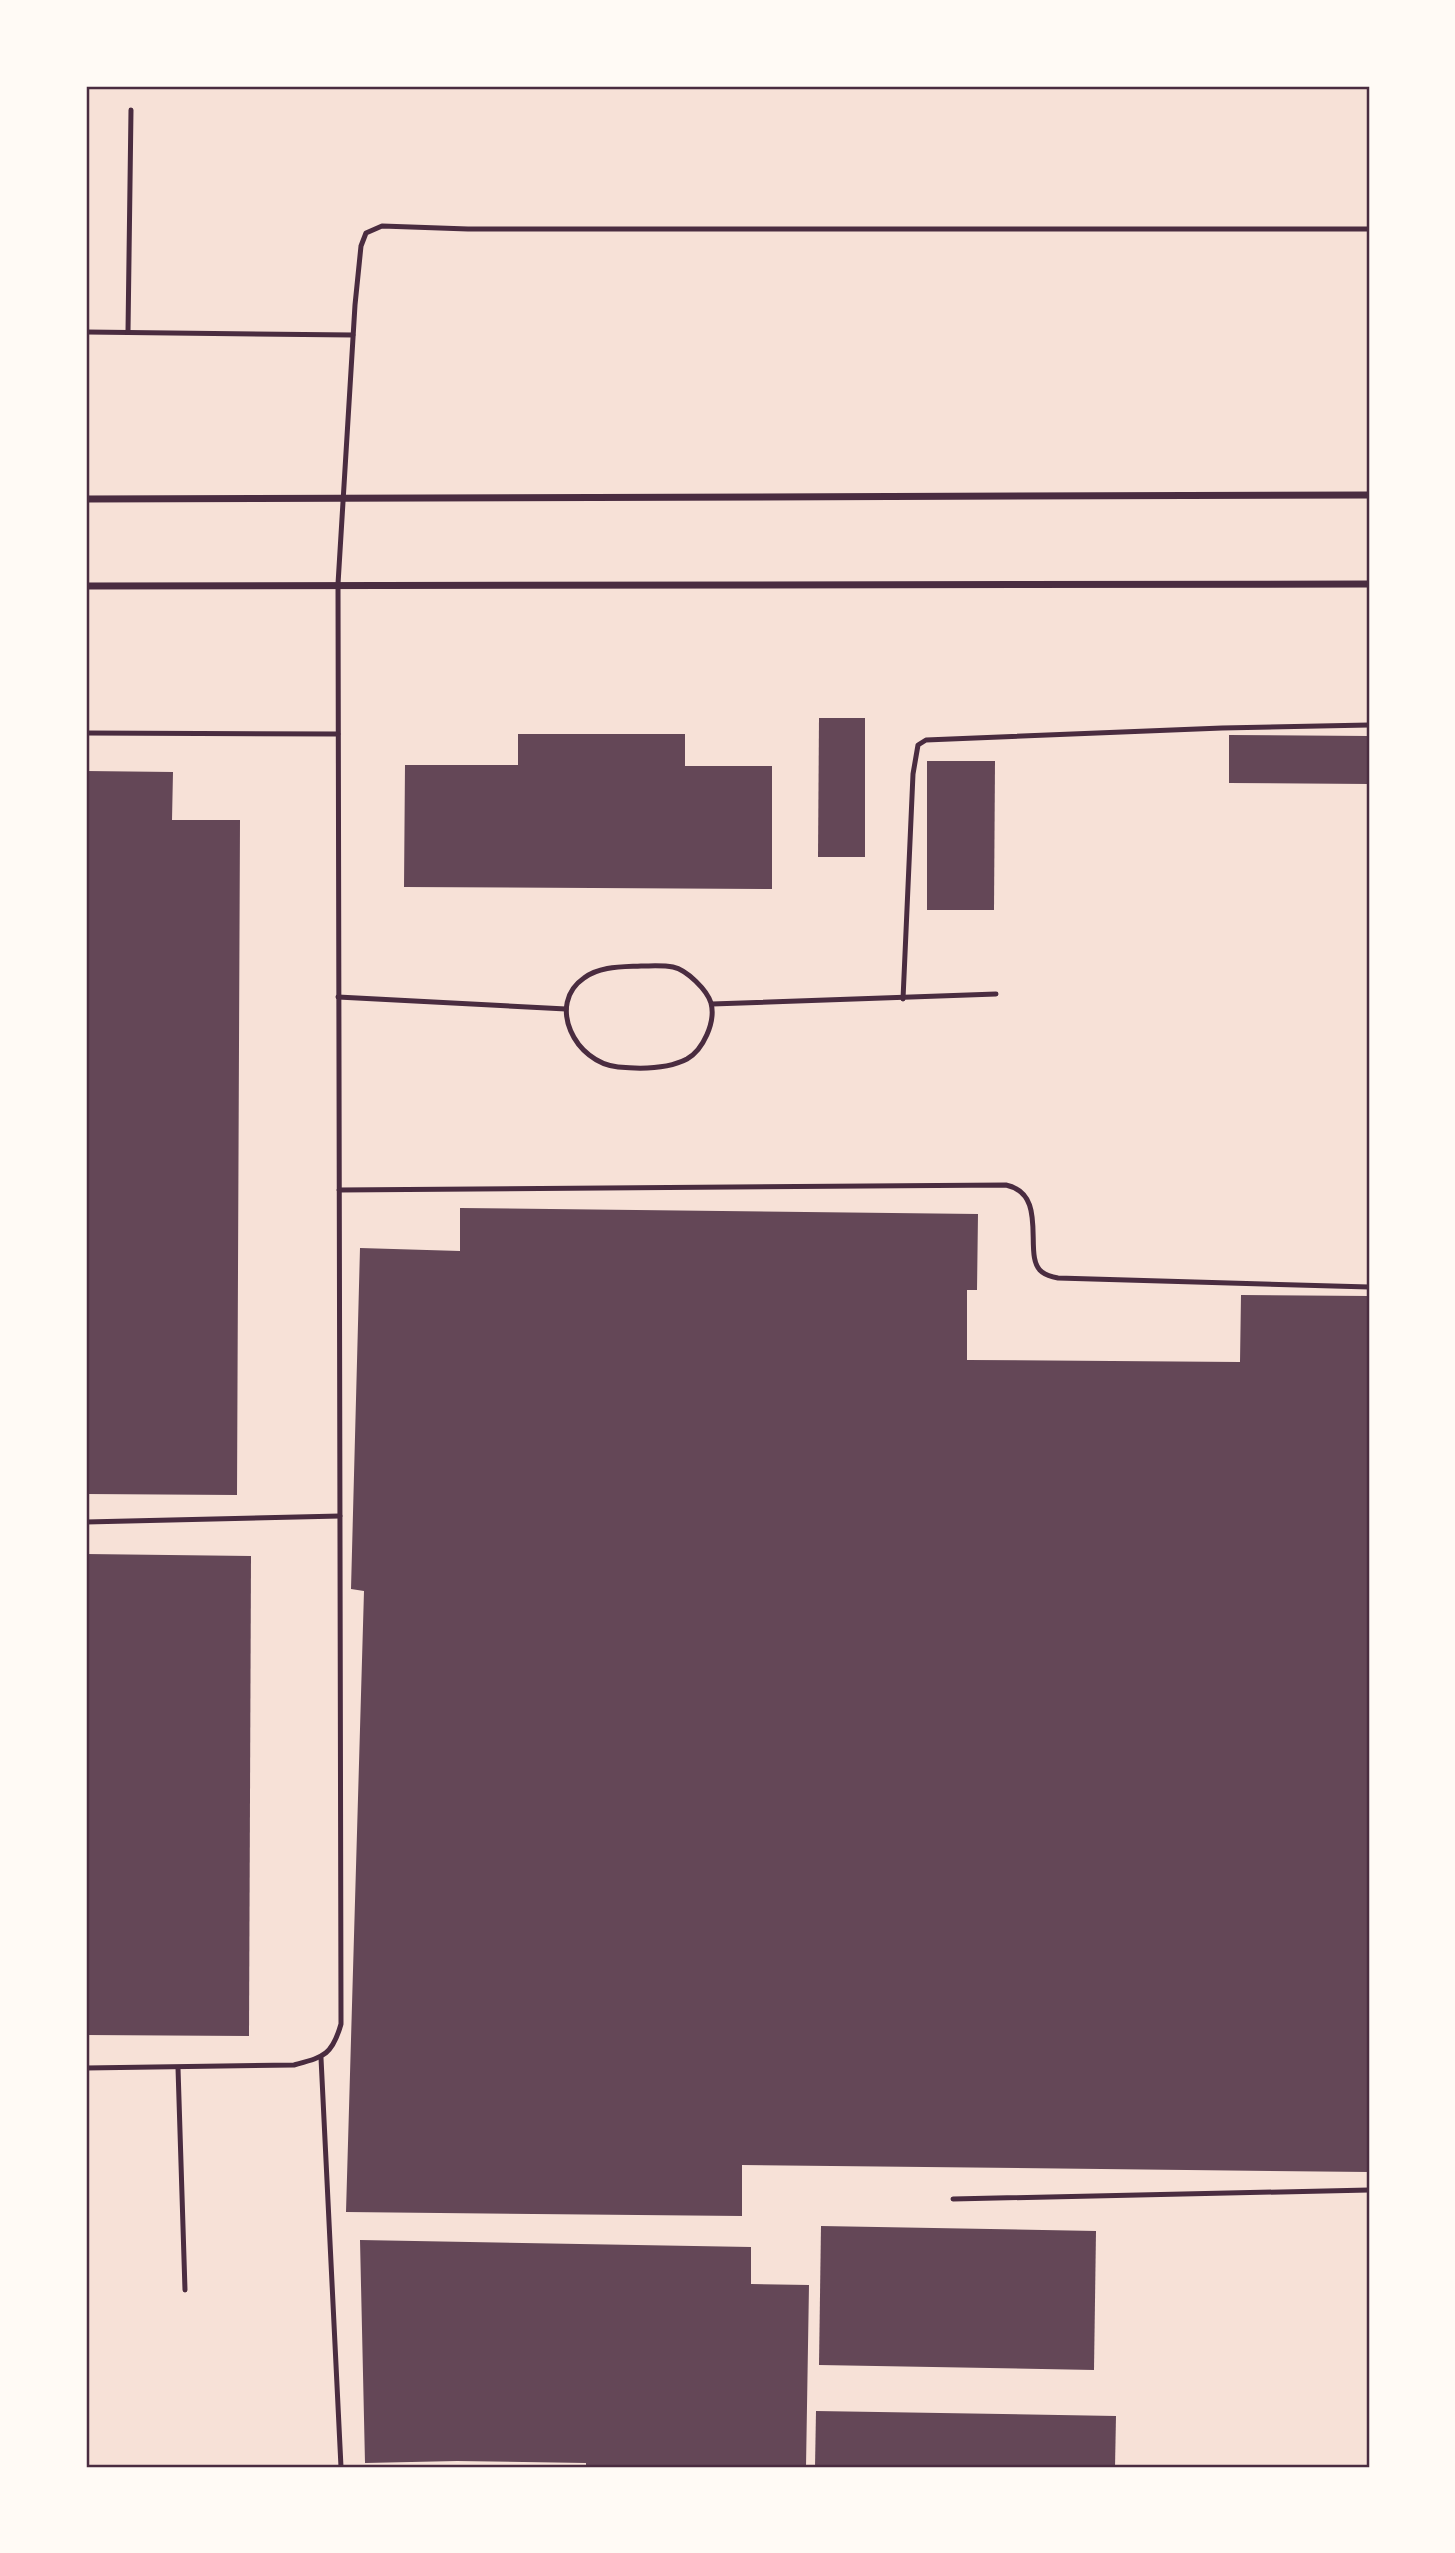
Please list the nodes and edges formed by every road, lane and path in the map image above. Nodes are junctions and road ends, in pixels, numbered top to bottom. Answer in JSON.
{"nodes":[{"id":1,"x":131,"y":110,"type":"dead end"},
{"id":2,"x":1369,"y":229,"type":"edge"},
{"id":3,"x":86,"y":332,"type":"edge"},
{"id":4,"x":128,"y":332,"type":"junction"},
{"id":5,"x":353,"y":335,"type":"junction"},
{"id":6,"x":1369,"y":495,"type":"edge"},
{"id":7,"x":342,"y":498,"type":"junction"},
{"id":8,"x":86,"y":499,"type":"edge"},
{"id":9,"x":338,"y":584,"type":"junction"},
{"id":10,"x":1369,"y":584,"type":"edge"},
{"id":11,"x":86,"y":586,"type":"edge"},
{"id":12,"x":1369,"y":725,"type":"edge"},
{"id":13,"x":86,"y":733,"type":"edge"},
{"id":14,"x":338,"y":734,"type":"junction"},
{"id":15,"x":996,"y":994,"type":"dead end"},
{"id":16,"x":338,"y":997,"type":"junction"},
{"id":17,"x":903,"y":999,"type":"junction"},
{"id":18,"x":712,"y":1004,"type":"junction"},
{"id":19,"x":566,"y":1009,"type":"junction"},
{"id":20,"x":339,"y":1190,"type":"junction"},
{"id":21,"x":1369,"y":1287,"type":"edge"},
{"id":22,"x":340,"y":1516,"type":"junction"},
{"id":23,"x":86,"y":1521,"type":"edge"},
{"id":24,"x":321,"y":2058,"type":"junction"},
{"id":25,"x":86,"y":2068,"type":"edge"},
{"id":26,"x":178,"y":2068,"type":"junction"},
{"id":27,"x":1369,"y":2190,"type":"edge"},
{"id":28,"x":953,"y":2199,"type":"dead end"},
{"id":29,"x":185,"y":2290,"type":"dead end"},
{"id":30,"x":341,"y":2467,"type":"edge"}],
"edges":[{"from":1,"to":4,"type":"lane"},
{"from":2,"to":5,"type":"lane"},
{"from":3,"to":4,"type":"lane"},
{"from":4,"to":5,"type":"lane"},
{"from":5,"to":7,"type":"lane"},
{"from":6,"to":7,"type":"street"},
{"from":7,"to":8,"type":"street"},
{"from":7,"to":9,"type":"lane"},
{"from":9,"to":10,"type":"street"},
{"from":9,"to":11,"type":"street"},
{"from":9,"to":14,"type":"lane"},
{"from":12,"to":17,"type":"lane"},
{"from":13,"to":14,"type":"lane"},
{"from":14,"to":16,"type":"lane"},
{"from":15,"to":17,"type":"lane"},
{"from":16,"to":19,"type":"lane"},
{"from":16,"to":20,"type":"lane"},
{"from":17,"to":18,"type":"lane"},
{"from":18,"to":19,"type":"lane"},
{"from":18,"to":19,"type":"lane"},
{"from":20,"to":21,"type":"lane"},
{"from":20,"to":22,"type":"lane"},
{"from":22,"to":23,"type":"lane"},
{"from":22,"to":24,"type":"lane"},
{"from":24,"to":26,"type":"lane"},
{"from":24,"to":30,"type":"lane"},
{"from":25,"to":26,"type":"lane"},
{"from":26,"to":29,"type":"lane"},
{"from":27,"to":28,"type":"lane"}]}
